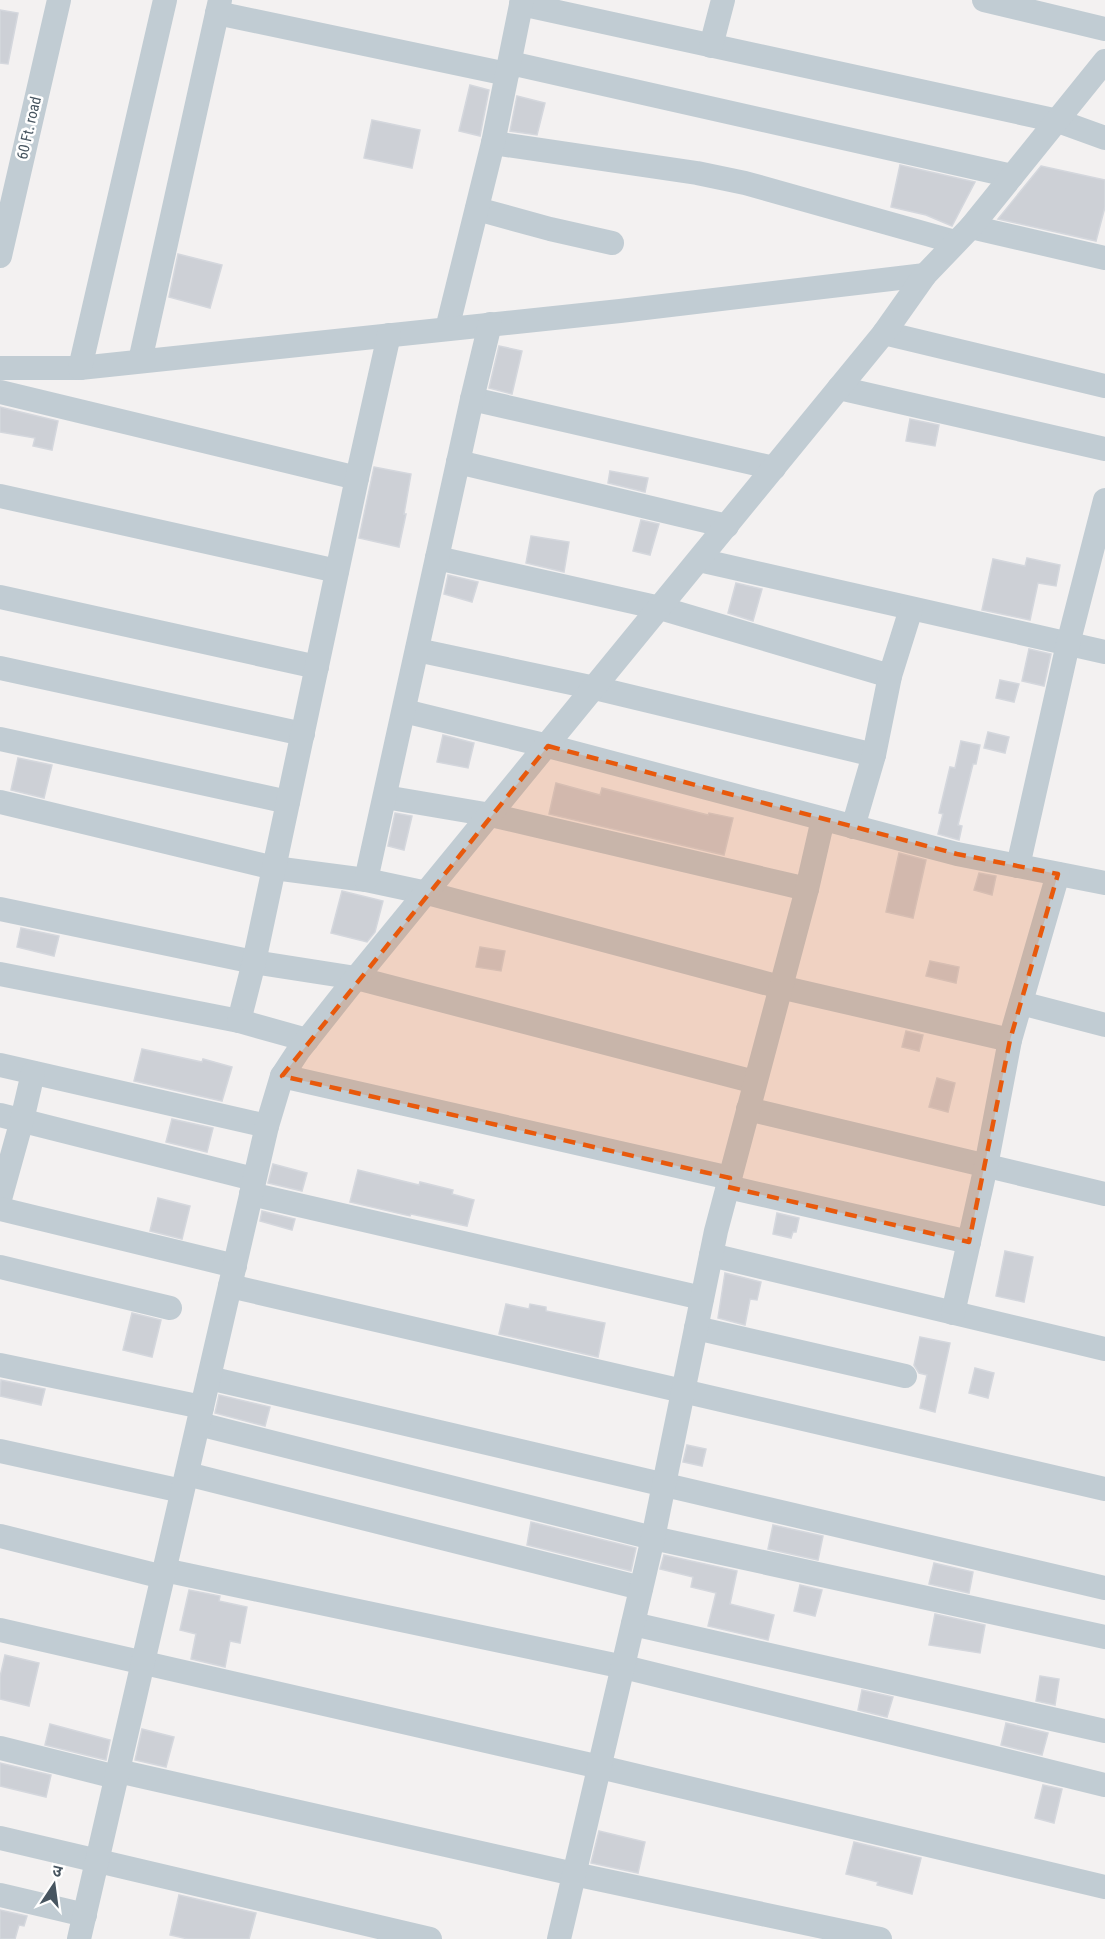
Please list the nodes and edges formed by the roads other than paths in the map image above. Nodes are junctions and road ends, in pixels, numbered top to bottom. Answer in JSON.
{"nodes":[{"id":1,"x":59,"y":0,"type":"edge"},
{"id":2,"x":165,"y":0,"type":"edge"},
{"id":3,"x":723,"y":0,"type":"edge"},
{"id":4,"x":984,"y":0,"type":"edge"},
{"id":5,"x":522,"y":2,"type":"edge"},
{"id":6,"x":219,"y":7,"type":"edge"},
{"id":7,"x":1105,"y":29,"type":"edge"},
{"id":8,"x":711,"y":45,"type":"junction"},
{"id":9,"x":508,"y":68,"type":"junction"},
{"id":10,"x":1101,"y":72,"type":"edge"},
{"id":11,"x":1058,"y":121,"type":"junction"},
{"id":12,"x":1105,"y":138,"type":"edge"},
{"id":13,"x":493,"y":143,"type":"junction"},
{"id":14,"x":1012,"y":176,"type":"junction"},
{"id":15,"x":477,"y":209,"type":"junction"},
{"id":16,"x":4,"y":216,"type":"edge"},
{"id":17,"x":963,"y":234,"type":"junction"},
{"id":18,"x":612,"y":243,"type":"dead end"},
{"id":19,"x":0,"y":256,"type":"edge"},
{"id":20,"x":1105,"y":258,"type":"edge"},
{"id":21,"x":925,"y":275,"type":"junction"},
{"id":22,"x":490,"y":324,"type":"junction"},
{"id":23,"x":447,"y":328,"type":"junction"},
{"id":24,"x":884,"y":333,"type":"junction"},
{"id":25,"x":389,"y":335,"type":"junction"},
{"id":26,"x":140,"y":361,"type":"junction"},
{"id":27,"x":0,"y":368,"type":"edge"},
{"id":28,"x":80,"y":368,"type":"junction"},
{"id":29,"x":1105,"y":386,"type":"edge"},
{"id":30,"x":839,"y":388,"type":"junction"},
{"id":31,"x":0,"y":392,"type":"edge"},
{"id":32,"x":472,"y":399,"type":"junction"},
{"id":33,"x":1105,"y":448,"type":"edge"},
{"id":34,"x":458,"y":462,"type":"junction"},
{"id":35,"x":774,"y":468,"type":"junction"},
{"id":36,"x":357,"y":478,"type":"junction"},
{"id":37,"x":0,"y":496,"type":"edge"},
{"id":38,"x":1105,"y":500,"type":"edge"},
{"id":39,"x":727,"y":526,"type":"junction"},
{"id":40,"x":437,"y":558,"type":"junction"},
{"id":41,"x":699,"y":560,"type":"junction"},
{"id":42,"x":337,"y":571,"type":"junction"},
{"id":43,"x":0,"y":597,"type":"edge"},
{"id":44,"x":660,"y":608,"type":"junction"},
{"id":45,"x":911,"y":609,"type":"junction"},
{"id":46,"x":1068,"y":644,"type":"junction"},
{"id":47,"x":417,"y":650,"type":"junction"},
{"id":48,"x":1105,"y":652,"type":"edge"},
{"id":49,"x":317,"y":667,"type":"junction"},
{"id":50,"x":0,"y":668,"type":"edge"},
{"id":51,"x":890,"y":676,"type":"junction"},
{"id":52,"x":594,"y":688,"type":"junction"},
{"id":53,"x":404,"y":711,"type":"junction"},
{"id":54,"x":303,"y":734,"type":"junction"},
{"id":55,"x":0,"y":739,"type":"edge"},
{"id":56,"x":548,"y":746,"type":"junction"},
{"id":57,"x":874,"y":755,"type":"junction"},
{"id":58,"x":385,"y":797,"type":"junction"},
{"id":59,"x":0,"y":802,"type":"edge"},
{"id":60,"x":288,"y":802,"type":"junction"},
{"id":61,"x":491,"y":815,"type":"junction"},
{"id":62,"x":823,"y":819,"type":"junction"},
{"id":63,"x":853,"y":827,"type":"junction"},
{"id":64,"x":1018,"y":866,"type":"junction"},
{"id":65,"x":274,"y":868,"type":"junction"},
{"id":66,"x":1058,"y":873,"type":"junction"},
{"id":67,"x":366,"y":880,"type":"junction"},
{"id":68,"x":1105,"y":883,"type":"edge"},
{"id":69,"x":807,"y":889,"type":"junction"},
{"id":70,"x":427,"y":893,"type":"junction"},
{"id":71,"x":0,"y":909,"type":"edge"},
{"id":72,"x":254,"y":962,"type":"junction"},
{"id":73,"x":0,"y":974,"type":"edge"},
{"id":74,"x":356,"y":978,"type":"junction"},
{"id":75,"x":780,"y":987,"type":"junction"},
{"id":76,"x":1021,"y":1003,"type":"junction"},
{"id":77,"x":239,"y":1021,"type":"junction"},
{"id":78,"x":1105,"y":1025,"type":"edge"},
{"id":79,"x":307,"y":1040,"type":"junction"},
{"id":80,"x":1010,"y":1040,"type":"junction"},
{"id":81,"x":0,"y":1065,"type":"edge"},
{"id":82,"x":33,"y":1073,"type":"junction"},
{"id":83,"x":282,"y":1076,"type":"junction"},
{"id":84,"x":755,"y":1082,"type":"junction"},
{"id":85,"x":748,"y":1109,"type":"junction"},
{"id":86,"x":11,"y":1118,"type":"edge"},
{"id":87,"x":267,"y":1126,"type":"junction"},
{"id":88,"x":986,"y":1166,"type":"junction"},
{"id":89,"x":729,"y":1183,"type":"junction"},
{"id":90,"x":253,"y":1186,"type":"junction"},
{"id":91,"x":1105,"y":1194,"type":"edge"},
{"id":92,"x":0,"y":1199,"type":"edge"},
{"id":93,"x":0,"y":1209,"type":"edge"},
{"id":94,"x":969,"y":1242,"type":"junction"},
{"id":95,"x":711,"y":1255,"type":"junction"},
{"id":96,"x":0,"y":1268,"type":"edge"},
{"id":97,"x":232,"y":1276,"type":"junction"},
{"id":98,"x":702,"y":1298,"type":"junction"},
{"id":99,"x":170,"y":1308,"type":"dead end"},
{"id":100,"x":954,"y":1313,"type":"junction"},
{"id":101,"x":696,"y":1328,"type":"junction"},
{"id":102,"x":1105,"y":1349,"type":"edge"},
{"id":103,"x":0,"y":1365,"type":"edge"},
{"id":104,"x":904,"y":1376,"type":"dead end"},
{"id":105,"x":209,"y":1378,"type":"junction"},
{"id":106,"x":683,"y":1392,"type":"junction"},
{"id":107,"x":201,"y":1415,"type":"junction"},
{"id":108,"x":0,"y":1451,"type":"edge"},
{"id":109,"x":185,"y":1483,"type":"junction"},
{"id":110,"x":663,"y":1486,"type":"junction"},
{"id":111,"x":1105,"y":1489,"type":"edge"},
{"id":112,"x":0,"y":1536,"type":"edge"},
{"id":113,"x":652,"y":1538,"type":"junction"},
{"id":114,"x":163,"y":1574,"type":"junction"},
{"id":115,"x":641,"y":1588,"type":"junction"},
{"id":116,"x":1105,"y":1588,"type":"edge"},
{"id":117,"x":633,"y":1624,"type":"junction"},
{"id":118,"x":0,"y":1630,"type":"edge"},
{"id":119,"x":1105,"y":1637,"type":"edge"},
{"id":120,"x":143,"y":1664,"type":"junction"},
{"id":121,"x":624,"y":1667,"type":"junction"},
{"id":122,"x":1105,"y":1731,"type":"edge"},
{"id":123,"x":0,"y":1748,"type":"edge"},
{"id":124,"x":600,"y":1767,"type":"junction"},
{"id":125,"x":117,"y":1774,"type":"junction"},
{"id":126,"x":1105,"y":1785,"type":"edge"},
{"id":127,"x":0,"y":1838,"type":"edge"},
{"id":128,"x":97,"y":1862,"type":"junction"},
{"id":129,"x":574,"y":1874,"type":"junction"},
{"id":130,"x":1105,"y":1887,"type":"edge"},
{"id":131,"x":0,"y":1895,"type":"edge"},
{"id":132,"x":85,"y":1915,"type":"junction"},
{"id":133,"x":79,"y":1939,"type":"edge"},
{"id":134,"x":430,"y":1939,"type":"edge"},
{"id":135,"x":559,"y":1939,"type":"edge"},
{"id":136,"x":880,"y":1939,"type":"edge"}],
"edges":[{"from":1,"to":16,"type":"street","name":"60 Ft. road"},
{"from":2,"to":28,"type":"street"},
{"from":3,"to":8,"type":"street"},
{"from":4,"to":7,"type":"street"},
{"from":5,"to":8,"type":"street"},
{"from":5,"to":9,"type":"street"},
{"from":6,"to":9,"type":"street"},
{"from":6,"to":26,"type":"street"},
{"from":8,"to":11,"type":"street"},
{"from":9,"to":13,"type":"street"},
{"from":9,"to":14,"type":"street"},
{"from":10,"to":11,"type":"street"},
{"from":11,"to":12,"type":"street"},
{"from":11,"to":14,"type":"street"},
{"from":13,"to":15,"type":"street"},
{"from":13,"to":17,"type":"street"},
{"from":14,"to":17,"type":"street"},
{"from":15,"to":18,"type":"street"},
{"from":15,"to":23,"type":"street"},
{"from":16,"to":19,"type":"street","name":"60 Ft. road"},
{"from":17,"to":20,"type":"street"},
{"from":17,"to":21,"type":"street"},
{"from":21,"to":22,"type":"street"},
{"from":21,"to":24,"type":"street"},
{"from":22,"to":23,"type":"street"},
{"from":22,"to":32,"type":"street"},
{"from":23,"to":25,"type":"street"},
{"from":24,"to":29,"type":"street"},
{"from":24,"to":30,"type":"street"},
{"from":25,"to":26,"type":"street"},
{"from":25,"to":36,"type":"street"},
{"from":26,"to":28,"type":"street"},
{"from":27,"to":28,"type":"street"},
{"from":30,"to":33,"type":"street"},
{"from":30,"to":35,"type":"street"},
{"from":31,"to":36,"type":"street"},
{"from":32,"to":34,"type":"street"},
{"from":32,"to":35,"type":"street"},
{"from":34,"to":39,"type":"street"},
{"from":34,"to":40,"type":"street"},
{"from":35,"to":39,"type":"street"},
{"from":36,"to":42,"type":"street"},
{"from":37,"to":42,"type":"street"},
{"from":38,"to":46,"type":"street"},
{"from":39,"to":41,"type":"street"},
{"from":40,"to":44,"type":"street"},
{"from":40,"to":47,"type":"street"},
{"from":41,"to":44,"type":"street"},
{"from":41,"to":45,"type":"street"},
{"from":42,"to":49,"type":"street"},
{"from":43,"to":49,"type":"street"},
{"from":44,"to":51,"type":"street"},
{"from":44,"to":52,"type":"street"},
{"from":45,"to":46,"type":"street"},
{"from":45,"to":51,"type":"street"},
{"from":46,"to":48,"type":"street"},
{"from":46,"to":64,"type":"street"},
{"from":47,"to":52,"type":"street"},
{"from":47,"to":53,"type":"street"},
{"from":49,"to":54,"type":"street"},
{"from":50,"to":54,"type":"street"},
{"from":51,"to":57,"type":"street"},
{"from":52,"to":56,"type":"street"},
{"from":52,"to":57,"type":"street"},
{"from":53,"to":56,"type":"street"},
{"from":53,"to":58,"type":"street"},
{"from":54,"to":60,"type":"street"},
{"from":55,"to":60,"type":"street"},
{"from":56,"to":61,"type":"street"},
{"from":56,"to":62,"type":"street"},
{"from":57,"to":63,"type":"street"},
{"from":58,"to":61,"type":"street"},
{"from":58,"to":67,"type":"street"},
{"from":59,"to":65,"type":"street"},
{"from":60,"to":65,"type":"street"},
{"from":61,"to":69,"type":"street"},
{"from":61,"to":70,"type":"street"},
{"from":62,"to":63,"type":"street"},
{"from":62,"to":69,"type":"street"},
{"from":63,"to":64,"type":"street"},
{"from":64,"to":66,"type":"street"},
{"from":65,"to":67,"type":"street"},
{"from":65,"to":72,"type":"street"},
{"from":66,"to":68,"type":"street"},
{"from":66,"to":76,"type":"street"},
{"from":67,"to":70,"type":"street"},
{"from":69,"to":75,"type":"street"},
{"from":70,"to":74,"type":"street"},
{"from":70,"to":75,"type":"street"},
{"from":71,"to":72,"type":"street"},
{"from":72,"to":74,"type":"street"},
{"from":72,"to":77,"type":"street"},
{"from":73,"to":77,"type":"street"},
{"from":74,"to":79,"type":"street"},
{"from":74,"to":84,"type":"street"},
{"from":75,"to":80,"type":"street"},
{"from":75,"to":84,"type":"street"},
{"from":76,"to":78,"type":"street"},
{"from":76,"to":80,"type":"street"},
{"from":77,"to":79,"type":"street"},
{"from":79,"to":83,"type":"street"},
{"from":80,"to":88,"type":"street"},
{"from":81,"to":82,"type":"street"},
{"from":82,"to":86,"type":"street"},
{"from":82,"to":87,"type":"street"},
{"from":83,"to":87,"type":"street"},
{"from":83,"to":89,"type":"street"},
{"from":84,"to":85,"type":"street"},
{"from":85,"to":88,"type":"street"},
{"from":85,"to":89,"type":"street"},
{"from":86,"to":90,"type":"street"},
{"from":86,"to":92,"type":"street"},
{"from":87,"to":90,"type":"street"},
{"from":88,"to":91,"type":"street"},
{"from":88,"to":94,"type":"street"},
{"from":89,"to":94,"type":"street"},
{"from":89,"to":95,"type":"street"},
{"from":90,"to":97,"type":"street"},
{"from":90,"to":98,"type":"street"},
{"from":93,"to":97,"type":"street"},
{"from":94,"to":100,"type":"street"},
{"from":95,"to":98,"type":"street"},
{"from":95,"to":100,"type":"street"},
{"from":96,"to":99,"type":"street"},
{"from":97,"to":105,"type":"street"},
{"from":97,"to":106,"type":"street"},
{"from":98,"to":101,"type":"street"},
{"from":100,"to":102,"type":"street"},
{"from":101,"to":104,"type":"street"},
{"from":101,"to":106,"type":"street"},
{"from":103,"to":107,"type":"street"},
{"from":105,"to":107,"type":"street"},
{"from":105,"to":110,"type":"street"},
{"from":106,"to":110,"type":"street"},
{"from":106,"to":111,"type":"street"},
{"from":107,"to":109,"type":"street"},
{"from":107,"to":113,"type":"street"},
{"from":108,"to":109,"type":"street"},
{"from":109,"to":114,"type":"street"},
{"from":109,"to":115,"type":"street"},
{"from":110,"to":113,"type":"street"},
{"from":110,"to":116,"type":"street"},
{"from":112,"to":114,"type":"street"},
{"from":113,"to":115,"type":"street"},
{"from":113,"to":119,"type":"street"},
{"from":114,"to":120,"type":"street"},
{"from":114,"to":121,"type":"street"},
{"from":115,"to":117,"type":"street"},
{"from":117,"to":121,"type":"street"},
{"from":117,"to":122,"type":"street"},
{"from":118,"to":120,"type":"street"},
{"from":120,"to":124,"type":"street"},
{"from":120,"to":125,"type":"street"},
{"from":121,"to":124,"type":"street"},
{"from":121,"to":126,"type":"street"},
{"from":123,"to":125,"type":"street"},
{"from":124,"to":129,"type":"street"},
{"from":124,"to":130,"type":"street"},
{"from":125,"to":128,"type":"street"},
{"from":125,"to":129,"type":"street"},
{"from":127,"to":128,"type":"street"},
{"from":128,"to":132,"type":"street"},
{"from":128,"to":134,"type":"street"},
{"from":129,"to":135,"type":"street"},
{"from":129,"to":136,"type":"street"},
{"from":131,"to":132,"type":"street"},
{"from":132,"to":133,"type":"street"}]}
